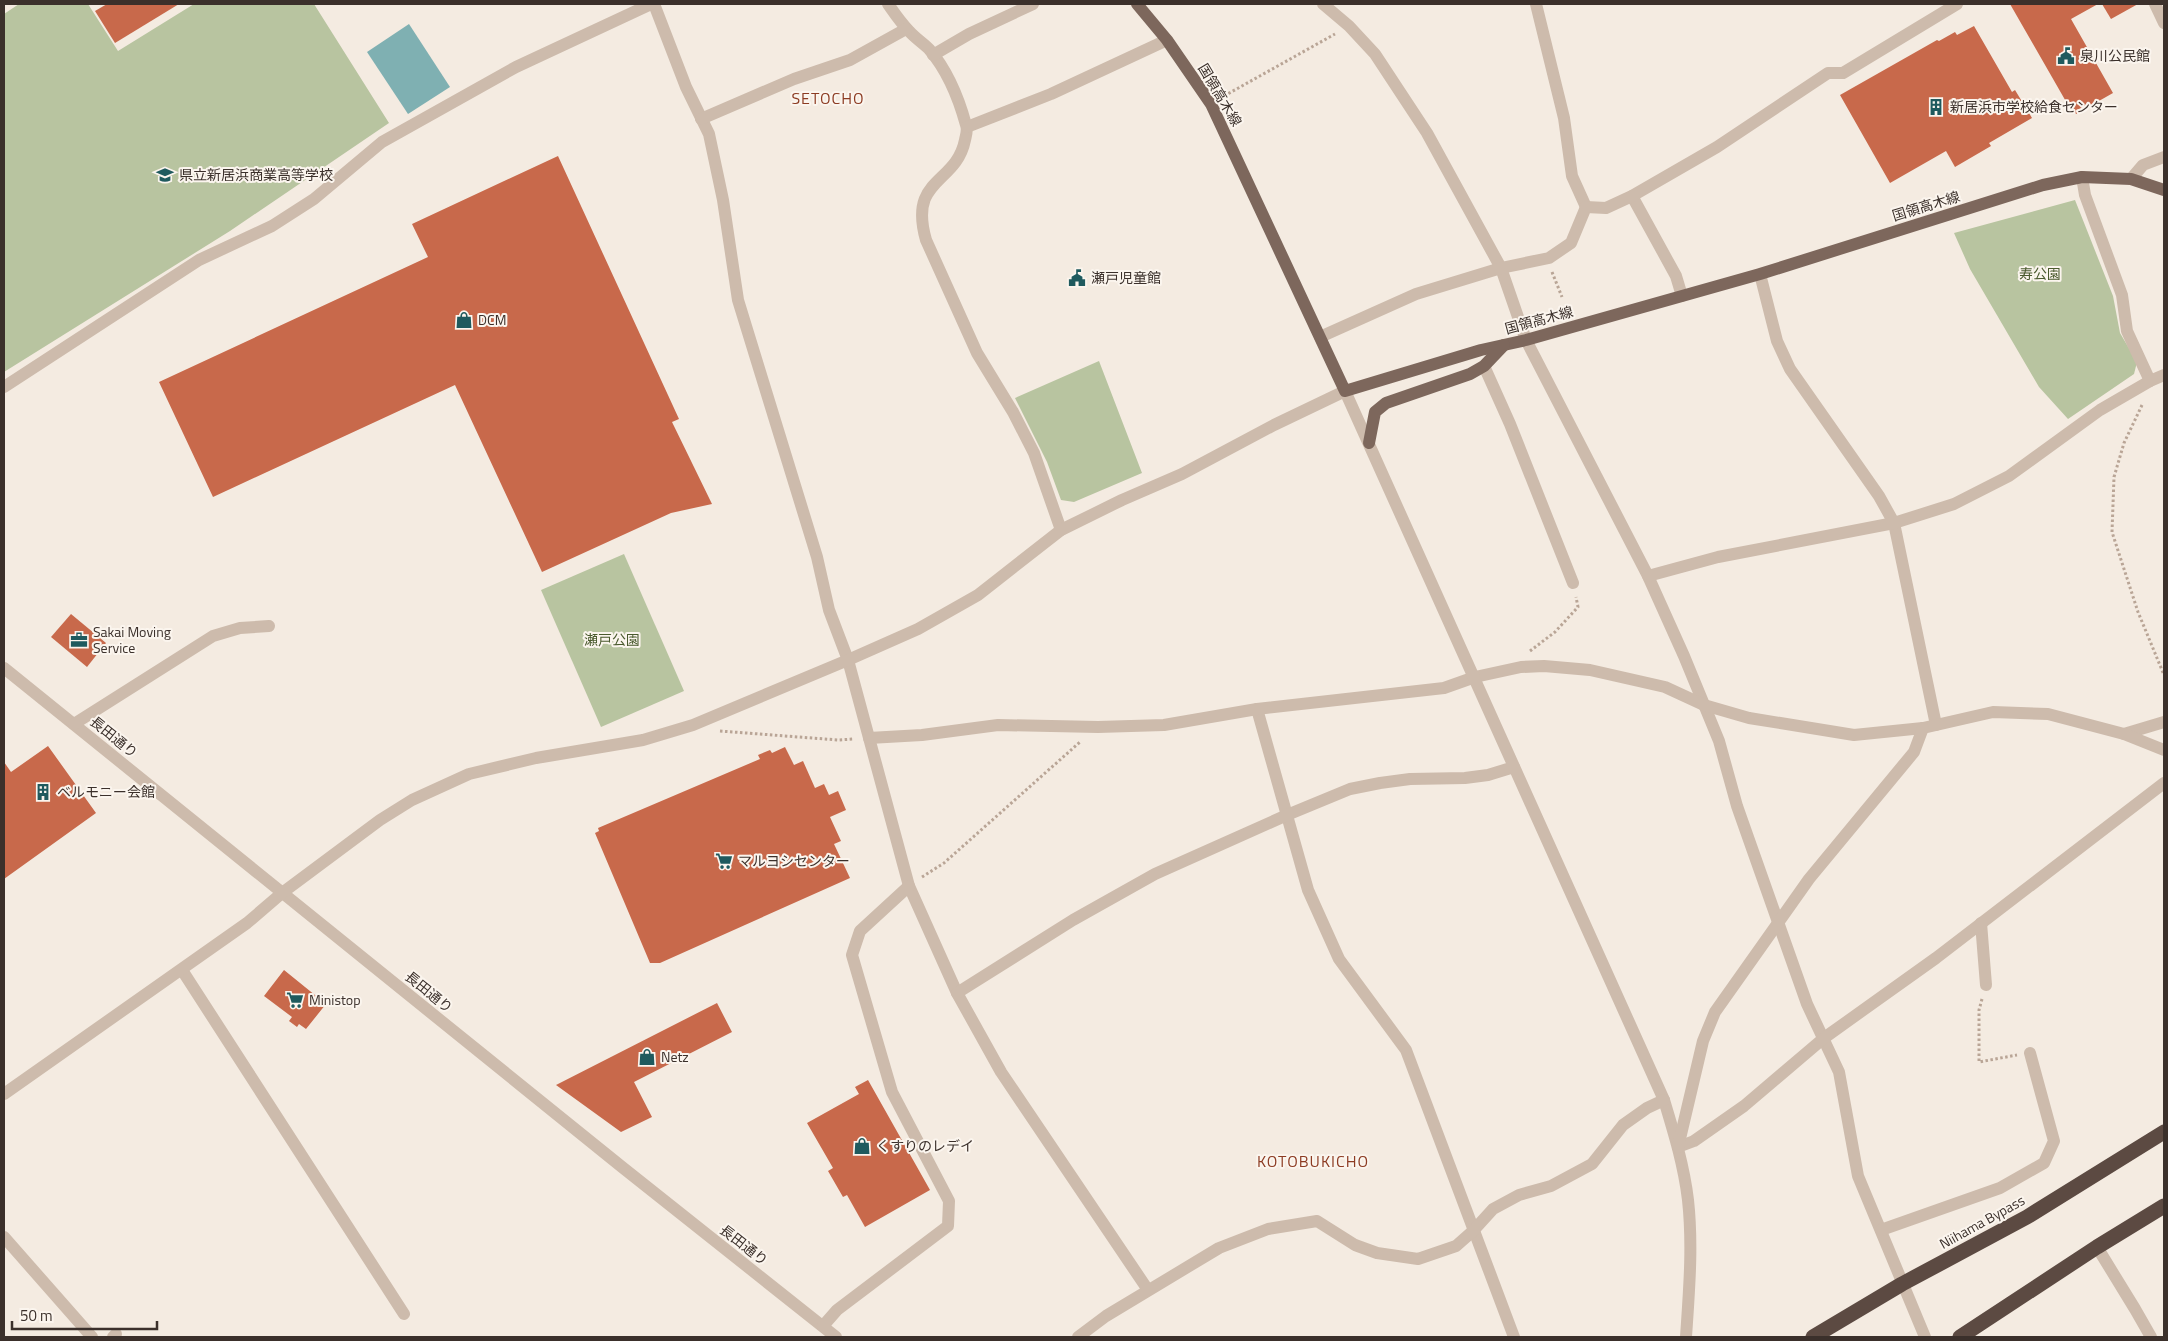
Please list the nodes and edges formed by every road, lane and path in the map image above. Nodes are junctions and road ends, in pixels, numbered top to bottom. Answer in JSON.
{"nodes":[{"id":1,"x":652,"y":4,"type":"edge"},
{"id":2,"x":888,"y":4,"type":"edge"},
{"id":3,"x":1033,"y":4,"type":"edge"},
{"id":4,"x":1138,"y":4,"type":"edge"},
{"id":5,"x":1323,"y":4,"type":"edge"},
{"id":6,"x":1536,"y":4,"type":"edge"},
{"id":7,"x":1957,"y":4,"type":"edge"},
{"id":8,"x":2155,"y":4,"type":"edge"},
{"id":9,"x":2164,"y":23,"type":"edge"},
{"id":10,"x":1349,"y":26,"type":"junction"},
{"id":11,"x":906,"y":29,"type":"junction"},
{"id":12,"x":1167,"y":40,"type":"junction"},
{"id":13,"x":933,"y":55,"type":"junction"},
{"id":14,"x":1211,"y":104,"type":"junction"},
{"id":15,"x":702,"y":119,"type":"junction"},
{"id":16,"x":967,"y":127,"type":"junction"},
{"id":17,"x":2164,"y":157,"type":"edge"},
{"id":18,"x":2082,"y":177,"type":"junction"},
{"id":19,"x":2131,"y":180,"type":"junction"},
{"id":20,"x":2164,"y":190,"type":"edge"},
{"id":21,"x":1632,"y":196,"type":"junction"},
{"id":22,"x":1586,"y":207,"type":"junction"},
{"id":23,"x":1549,"y":258,"type":"junction"},
{"id":24,"x":1501,"y":268,"type":"junction"},
{"id":25,"x":1760,"y":274,"type":"junction"},
{"id":26,"x":1682,"y":296,"type":"junction"},
{"id":27,"x":1562,"y":297,"type":"dead end"},
{"id":28,"x":1320,"y":337,"type":"junction"},
{"id":29,"x":1526,"y":340,"type":"junction"},
{"id":30,"x":1504,"y":345,"type":"junction"},
{"id":31,"x":1484,"y":366,"type":"junction"},
{"id":32,"x":2164,"y":375,"type":"edge"},
{"id":33,"x":2150,"y":381,"type":"junction"},
{"id":34,"x":4,"y":387,"type":"edge"},
{"id":35,"x":1346,"y":391,"type":"junction"},
{"id":36,"x":1369,"y":443,"type":"junction"},
{"id":37,"x":1894,"y":523,"type":"junction"},
{"id":38,"x":1061,"y":530,"type":"junction"},
{"id":39,"x":1648,"y":576,"type":"junction"},
{"id":40,"x":1573,"y":583,"type":"joint"},
{"id":41,"x":269,"y":626,"type":"dead end"},
{"id":42,"x":848,"y":660,"type":"junction"},
{"id":43,"x":1521,"y":667,"type":"junction"},
{"id":44,"x":4,"y":668,"type":"edge"},
{"id":45,"x":2164,"y":675,"type":"edge"},
{"id":46,"x":1475,"y":677,"type":"junction"},
{"id":47,"x":1704,"y":705,"type":"junction"},
{"id":48,"x":1257,"y":709,"type":"junction"},
{"id":49,"x":2164,"y":722,"type":"edge"},
{"id":50,"x":74,"y":724,"type":"junction"},
{"id":51,"x":693,"y":725,"type":"junction"},
{"id":52,"x":1098,"y":727,"type":"junction"},
{"id":53,"x":1930,"y":727,"type":"junction"},
{"id":54,"x":2124,"y":734,"type":"junction"},
{"id":55,"x":869,"y":738,"type":"junction"},
{"id":56,"x":2164,"y":750,"type":"edge"},
{"id":57,"x":1514,"y":766,"type":"junction"},
{"id":58,"x":2164,"y":783,"type":"edge"},
{"id":59,"x":1287,"y":815,"type":"junction"},
{"id":60,"x":909,"y":886,"type":"junction"},
{"id":61,"x":282,"y":892,"type":"junction"},
{"id":62,"x":1981,"y":923,"type":"junction"},
{"id":63,"x":1778,"y":925,"type":"junction"},
{"id":64,"x":182,"y":970,"type":"junction"},
{"id":65,"x":1986,"y":985,"type":"joint"},
{"id":66,"x":957,"y":993,"type":"junction"},
{"id":67,"x":1824,"y":1038,"type":"junction"},
{"id":68,"x":2030,"y":1053,"type":"joint"},
{"id":69,"x":4,"y":1094,"type":"edge"},
{"id":70,"x":1664,"y":1100,"type":"junction"},
{"id":71,"x":2164,"y":1132,"type":"edge"},
{"id":72,"x":1678,"y":1147,"type":"junction"},
{"id":73,"x":2164,"y":1206,"type":"edge"},
{"id":74,"x":1881,"y":1230,"type":"junction"},
{"id":75,"x":1473,"y":1231,"type":"junction"},
{"id":76,"x":4,"y":1237,"type":"edge"},
{"id":77,"x":2097,"y":1247,"type":"junction"},
{"id":78,"x":1902,"y":1284,"type":"junction"},
{"id":79,"x":1148,"y":1290,"type":"junction"},
{"id":80,"x":404,"y":1314,"type":"dead end"},
{"id":81,"x":823,"y":1326,"type":"junction"},
{"id":82,"x":92,"y":1337,"type":"edge"},
{"id":83,"x":836,"y":1337,"type":"edge"},
{"id":84,"x":1078,"y":1337,"type":"edge"},
{"id":85,"x":1514,"y":1337,"type":"edge"},
{"id":86,"x":1686,"y":1337,"type":"edge"},
{"id":87,"x":1813,"y":1337,"type":"edge"},
{"id":88,"x":1925,"y":1337,"type":"edge"},
{"id":89,"x":1960,"y":1337,"type":"edge"},
{"id":90,"x":2151,"y":1337,"type":"edge"}],
"edges":[{"from":1,"to":15,"type":"street"},
{"from":1,"to":34,"type":"street"},
{"from":2,"to":11,"type":"street"},
{"from":3,"to":13,"type":"street"},
{"from":4,"to":12,"type":"main road","name":"国領高木線"},
{"from":5,"to":10,"type":"street"},
{"from":6,"to":22,"type":"street"},
{"from":7,"to":21,"type":"street"},
{"from":8,"to":9,"type":"street"},
{"from":10,"to":14,"type":"path"},
{"from":10,"to":24,"type":"street"},
{"from":11,"to":13,"type":"street"},
{"from":11,"to":15,"type":"street"},
{"from":12,"to":14,"type":"main road","name":"国領高木線"},
{"from":12,"to":16,"type":"street"},
{"from":13,"to":16,"type":"street"},
{"from":14,"to":28,"type":"main road","name":"国領高木線"},
{"from":15,"to":42,"type":"street"},
{"from":16,"to":38,"type":"street"},
{"from":17,"to":19,"type":"street"},
{"from":18,"to":19,"type":"main road","name":"国領高木線"},
{"from":18,"to":25,"type":"main road","name":"国領高木線"},
{"from":18,"to":33,"type":"street"},
{"from":19,"to":20,"type":"main road","name":"国領高木線"},
{"from":21,"to":22,"type":"street"},
{"from":21,"to":26,"type":"street"},
{"from":22,"to":23,"type":"street"},
{"from":23,"to":24,"type":"street"},
{"from":23,"to":27,"type":"path"},
{"from":24,"to":28,"type":"street"},
{"from":24,"to":29,"type":"street"},
{"from":25,"to":26,"type":"main road","name":"国領高木線"},
{"from":25,"to":37,"type":"street"},
{"from":26,"to":29,"type":"main road","name":"国領高木線"},
{"from":28,"to":35,"type":"main road","name":"国領高木線"},
{"from":29,"to":30,"type":"main road","name":"国領高木線"},
{"from":29,"to":39,"type":"street"},
{"from":30,"to":31,"type":"main road"},
{"from":30,"to":35,"type":"main road","name":"国領高木線"},
{"from":31,"to":36,"type":"main road"},
{"from":31,"to":40,"type":"street"},
{"from":32,"to":33,"type":"street"},
{"from":33,"to":37,"type":"street"},
{"from":33,"to":45,"type":"path"},
{"from":35,"to":36,"type":"street"},
{"from":35,"to":38,"type":"street"},
{"from":36,"to":46,"type":"street"},
{"from":37,"to":39,"type":"street"},
{"from":37,"to":53,"type":"street"},
{"from":38,"to":42,"type":"street"},
{"from":39,"to":47,"type":"street"},
{"from":40,"to":43,"type":"path"},
{"from":41,"to":50,"type":"street"},
{"from":42,"to":51,"type":"street"},
{"from":42,"to":55,"type":"street"},
{"from":43,"to":46,"type":"street"},
{"from":43,"to":47,"type":"street"},
{"from":44,"to":50,"type":"street","name":"長田通り"},
{"from":46,"to":48,"type":"street"},
{"from":46,"to":57,"type":"street"},
{"from":47,"to":53,"type":"street"},
{"from":47,"to":63,"type":"street"},
{"from":48,"to":52,"type":"street"},
{"from":48,"to":59,"type":"street"},
{"from":49,"to":54,"type":"street"},
{"from":50,"to":61,"type":"street","name":"長田通り"},
{"from":51,"to":55,"type":"path"},
{"from":51,"to":61,"type":"street"},
{"from":52,"to":55,"type":"street"},
{"from":52,"to":60,"type":"path"},
{"from":53,"to":54,"type":"street"},
{"from":53,"to":63,"type":"street"},
{"from":54,"to":56,"type":"street"},
{"from":55,"to":60,"type":"street"},
{"from":57,"to":59,"type":"street"},
{"from":57,"to":70,"type":"street"},
{"from":58,"to":62,"type":"street"},
{"from":59,"to":66,"type":"street"},
{"from":59,"to":75,"type":"street"},
{"from":60,"to":66,"type":"street"},
{"from":60,"to":81,"type":"street"},
{"from":61,"to":64,"type":"street"},
{"from":61,"to":81,"type":"street","name":"長田通り"},
{"from":62,"to":65,"type":"street"},
{"from":62,"to":67,"type":"street"},
{"from":63,"to":67,"type":"street"},
{"from":63,"to":72,"type":"street"},
{"from":64,"to":69,"type":"street"},
{"from":64,"to":80,"type":"street"},
{"from":65,"to":68,"type":"path"},
{"from":66,"to":79,"type":"street"},
{"from":67,"to":72,"type":"street"},
{"from":67,"to":74,"type":"street"},
{"from":68,"to":74,"type":"street"},
{"from":70,"to":72,"type":"street"},
{"from":70,"to":75,"type":"street"},
{"from":71,"to":78,"type":"highway","name":"Niihama Bypass"},
{"from":72,"to":86,"type":"street"},
{"from":73,"to":77,"type":"highway"},
{"from":74,"to":78,"type":"street"},
{"from":75,"to":79,"type":"street"},
{"from":75,"to":85,"type":"street"},
{"from":76,"to":82,"type":"street"},
{"from":77,"to":89,"type":"highway"},
{"from":77,"to":90,"type":"street"},
{"from":78,"to":87,"type":"highway","name":"Niihama Bypass"},
{"from":78,"to":88,"type":"street"},
{"from":79,"to":84,"type":"street"},
{"from":81,"to":83,"type":"street","name":"長田通り"}]}
